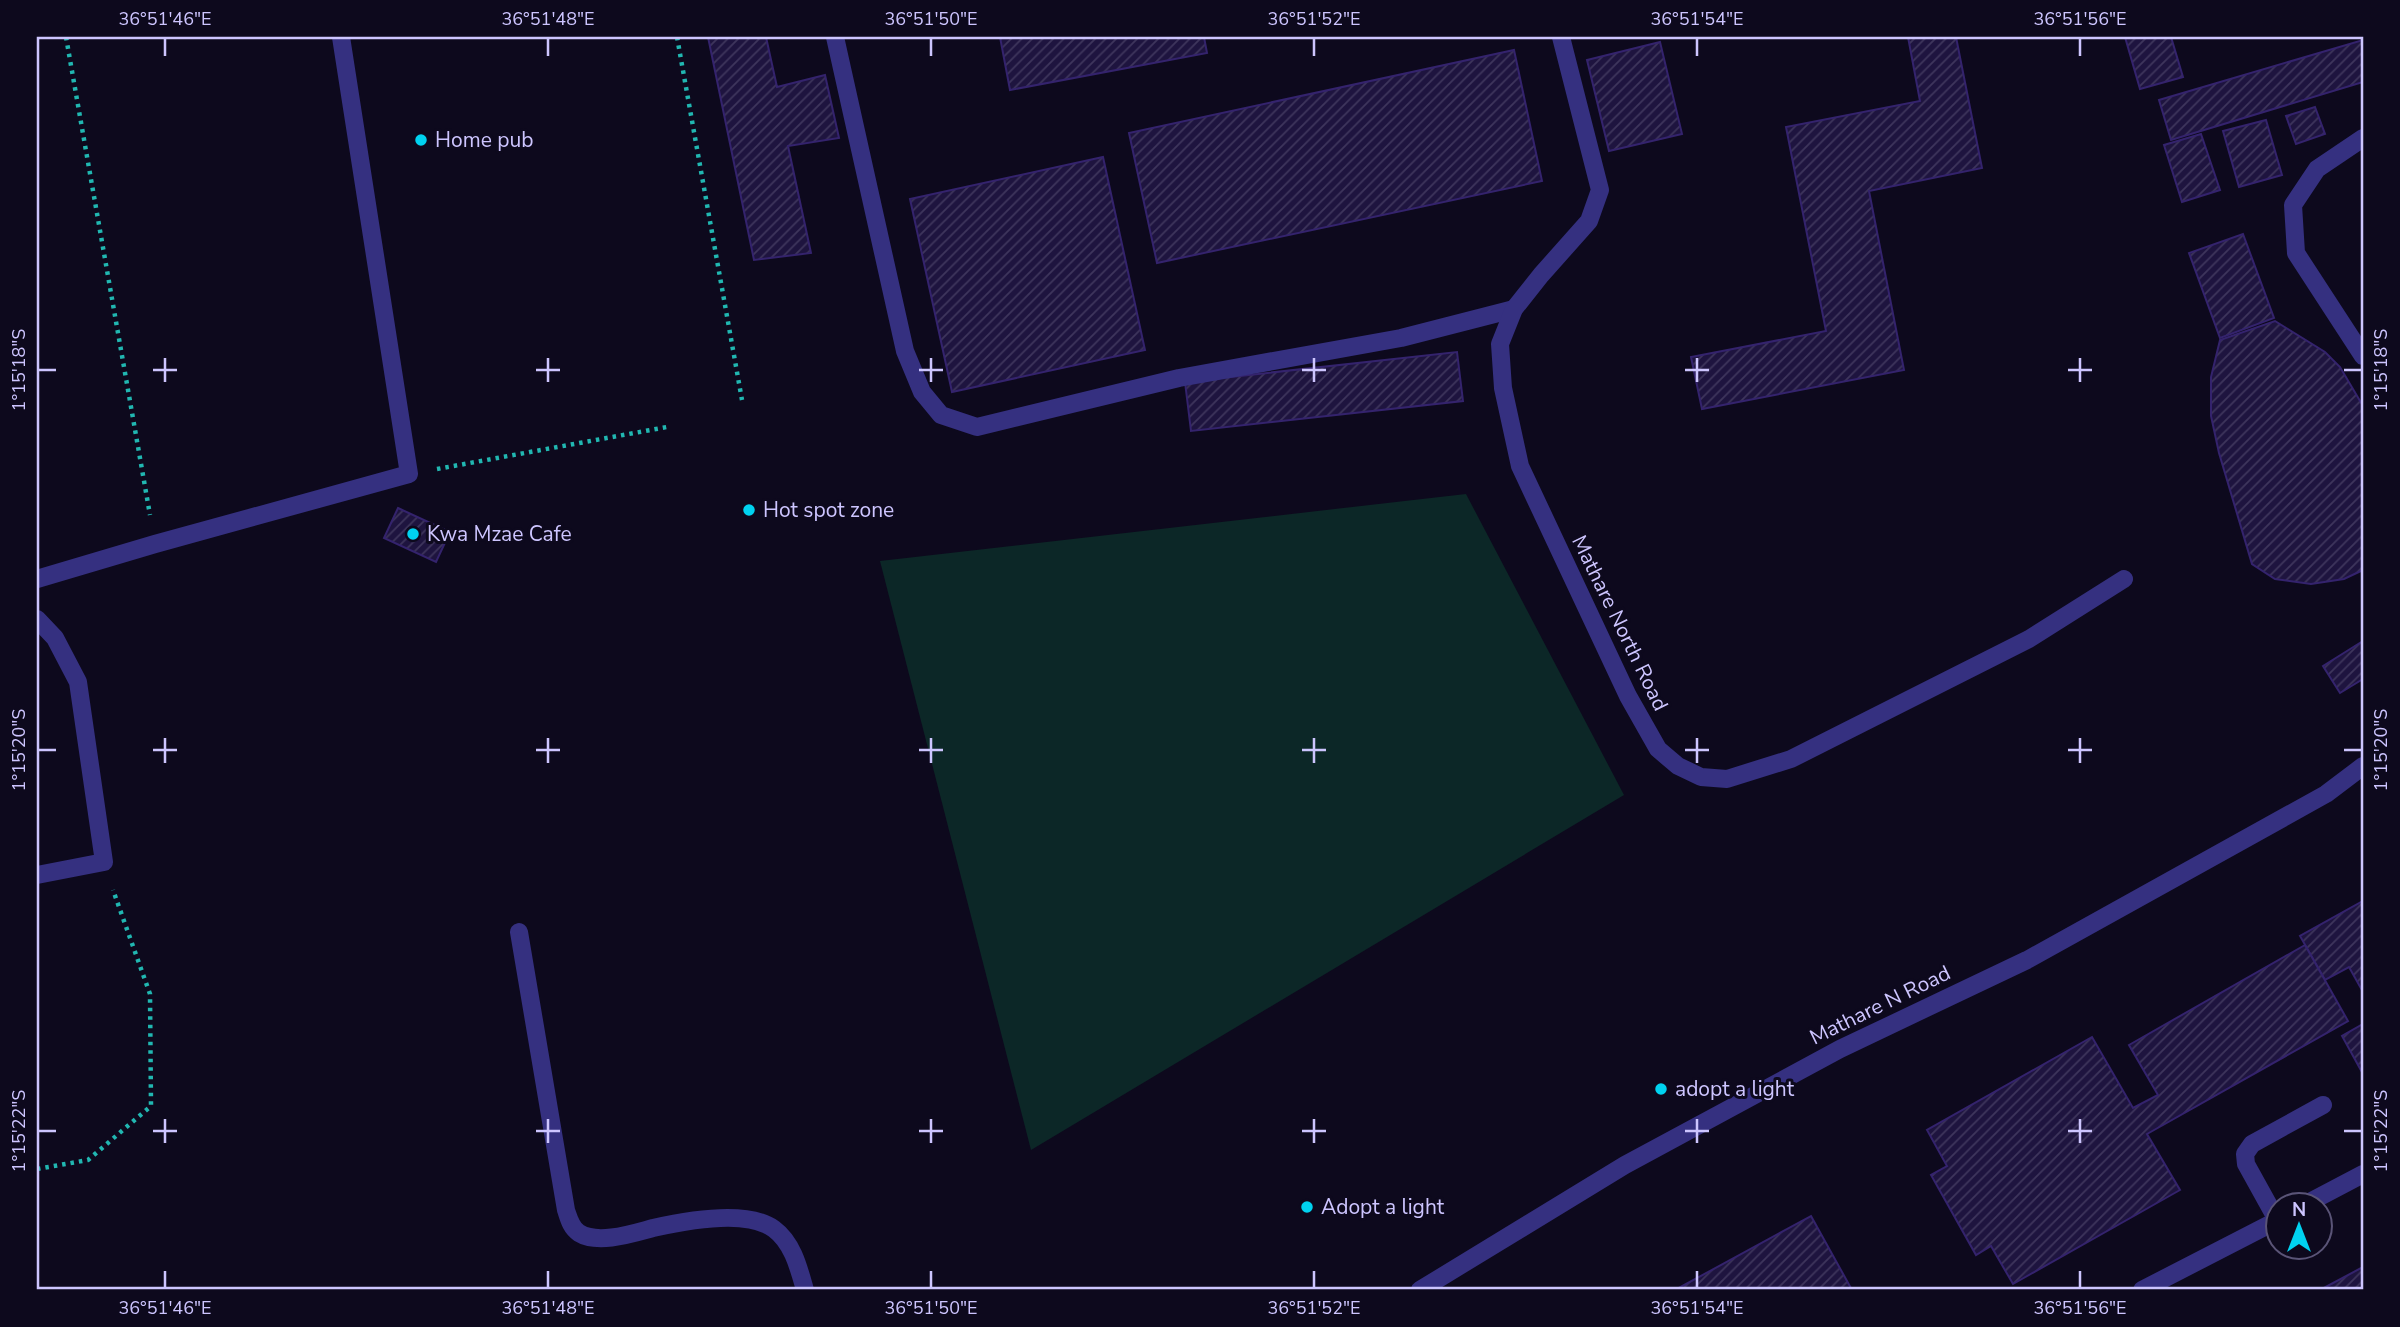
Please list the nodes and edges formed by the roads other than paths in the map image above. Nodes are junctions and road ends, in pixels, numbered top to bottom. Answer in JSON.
{"nodes":[{"id":1,"x":341,"y":37,"type":"edge"},
{"id":2,"x":835,"y":37,"type":"edge"},
{"id":3,"x":1561,"y":37,"type":"edge"},
{"id":4,"x":2363,"y":138,"type":"edge"},
{"id":5,"x":1514,"y":309,"type":"junction"},
{"id":6,"x":2363,"y":356,"type":"edge"},
{"id":7,"x":37,"y":579,"type":"edge"},
{"id":8,"x":2124,"y":579,"type":"dead end"},
{"id":9,"x":37,"y":619,"type":"edge"},
{"id":10,"x":2363,"y":766,"type":"edge"},
{"id":11,"x":37,"y":875,"type":"edge"},
{"id":12,"x":519,"y":932,"type":"dead end"},
{"id":13,"x":2323,"y":1105,"type":"dead end"},
{"id":14,"x":2363,"y":1174,"type":"edge"},
{"id":15,"x":2334,"y":1190,"type":"edge"},
{"id":16,"x":2264,"y":1197,"type":"edge"},
{"id":17,"x":2264,"y":1227,"type":"edge"},
{"id":18,"x":805,"y":1290,"type":"edge"},
{"id":19,"x":1420,"y":1290,"type":"edge"},
{"id":20,"x":2142,"y":1290,"type":"edge"}],
"edges":[{"from":1,"to":7,"type":"street"},
{"from":2,"to":5,"type":"street"},
{"from":3,"to":5,"type":"street","name":"Mathare North Road"},
{"from":4,"to":6,"type":"street"},
{"from":5,"to":8,"type":"street","name":"Mathare North Road"},
{"from":9,"to":11,"type":"street"},
{"from":10,"to":19,"type":"street","name":"Mathare N Road"},
{"from":12,"to":18,"type":"street"},
{"from":13,"to":16,"type":"street"},
{"from":14,"to":15,"type":"street"},
{"from":17,"to":20,"type":"street"}]}
